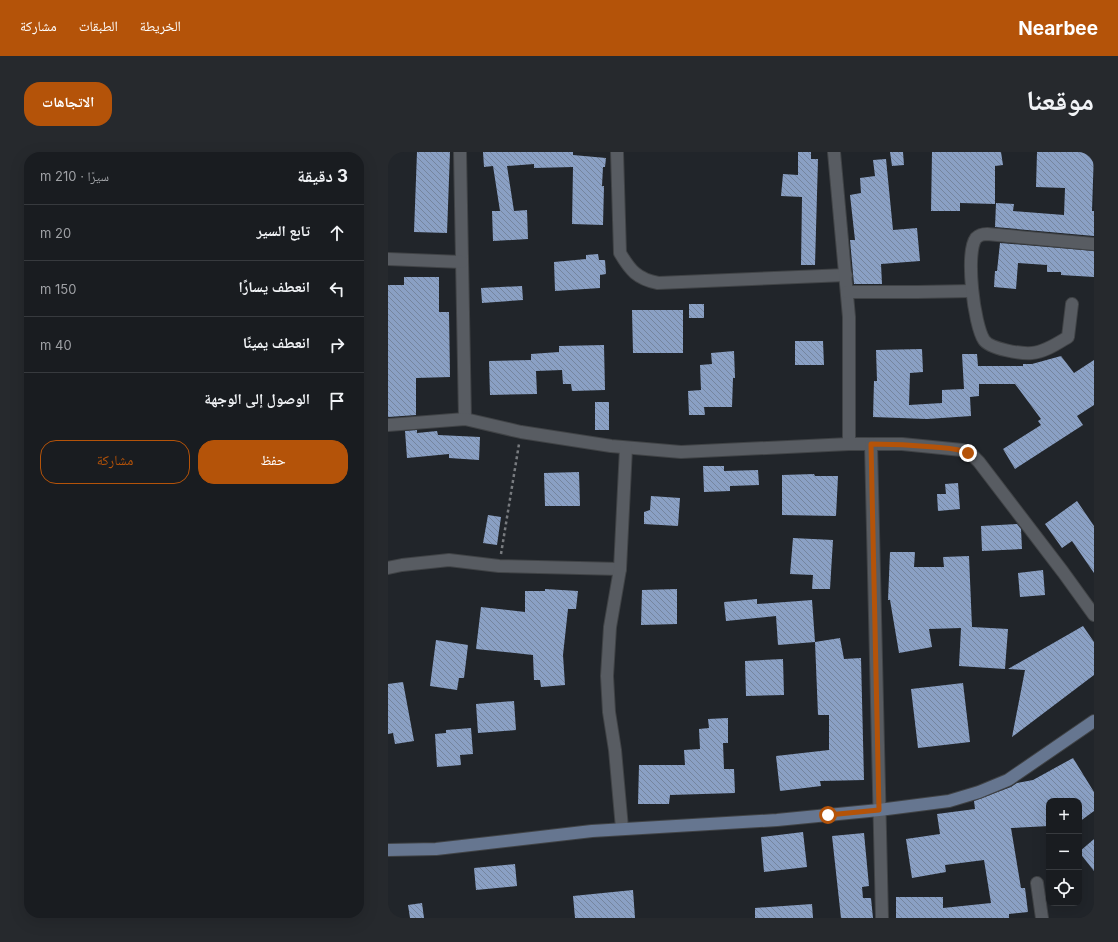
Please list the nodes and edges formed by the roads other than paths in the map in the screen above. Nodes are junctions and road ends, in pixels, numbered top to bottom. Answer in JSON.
{"nodes":[{"id":1,"x":460,"y":152,"type":"edge"},
{"id":2,"x":617,"y":152,"type":"edge"},
{"id":3,"x":834,"y":152,"type":"edge"},
{"id":4,"x":1094,"y":244,"type":"edge"},
{"id":5,"x":388,"y":259,"type":"edge"},
{"id":6,"x":462,"y":262,"type":"junction"},
{"id":7,"x":846,"y":275,"type":"junction"},
{"id":8,"x":972,"y":290,"type":"junction"},
{"id":9,"x":847,"y":292,"type":"junction"},
{"id":10,"x":1072,"y":304,"type":"dead end"},
{"id":11,"x":465,"y":419,"type":"junction"},
{"id":12,"x":388,"y":425,"type":"edge"},
{"id":13,"x":849,"y":444,"type":"junction"},
{"id":14,"x":871,"y":444,"type":"junction"},
{"id":15,"x":626,"y":448,"type":"junction"},
{"id":16,"x":388,"y":568,"type":"edge"},
{"id":17,"x":620,"y":569,"type":"junction"},
{"id":18,"x":1094,"y":615,"type":"edge"},
{"id":19,"x":1094,"y":721,"type":"edge"},
{"id":20,"x":879,"y":810,"type":"junction"},
{"id":21,"x":622,"y":828,"type":"junction"},
{"id":22,"x":388,"y":850,"type":"edge"},
{"id":23,"x":1037,"y":883,"type":"dead end"},
{"id":24,"x":882,"y":918,"type":"edge"},
{"id":25,"x":1042,"y":918,"type":"edge"}],
"edges":[{"from":1,"to":6,"type":"street"},
{"from":2,"to":7,"type":"street"},
{"from":3,"to":7,"type":"street"},
{"from":4,"to":8,"type":"street"},
{"from":5,"to":6,"type":"street"},
{"from":6,"to":11,"type":"street"},
{"from":7,"to":9,"type":"street"},
{"from":8,"to":9,"type":"street"},
{"from":8,"to":10,"type":"street"},
{"from":9,"to":13,"type":"street"},
{"from":11,"to":12,"type":"street"},
{"from":11,"to":15,"type":"street"},
{"from":13,"to":14,"type":"street"},
{"from":13,"to":15,"type":"street"},
{"from":14,"to":18,"type":"street"},
{"from":14,"to":20,"type":"street"},
{"from":15,"to":17,"type":"street"},
{"from":16,"to":17,"type":"street"},
{"from":17,"to":21,"type":"street"},
{"from":19,"to":20,"type":"main road"},
{"from":20,"to":21,"type":"main road"},
{"from":20,"to":24,"type":"street"},
{"from":21,"to":22,"type":"main road"},
{"from":23,"to":25,"type":"street"}]}
